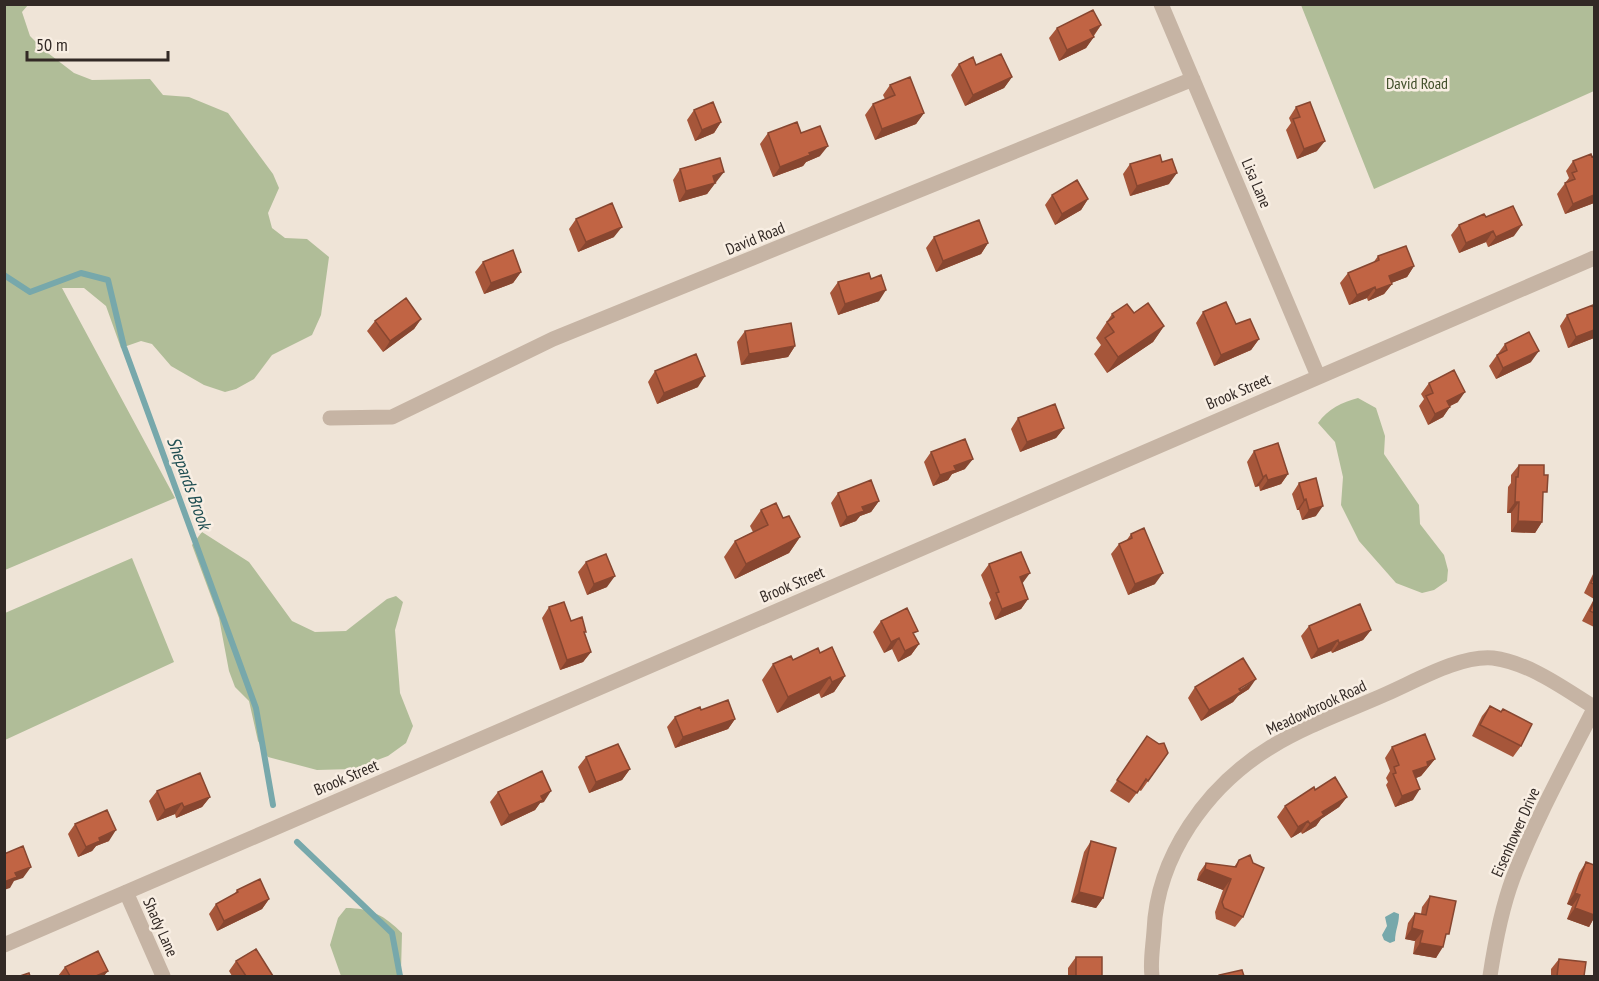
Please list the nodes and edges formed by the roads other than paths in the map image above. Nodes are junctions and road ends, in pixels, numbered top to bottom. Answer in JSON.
{"nodes":[{"id":1,"x":1161,"y":4,"type":"edge"},
{"id":2,"x":1193,"y":79,"type":"junction"},
{"id":3,"x":1594,"y":258,"type":"edge"},
{"id":4,"x":1318,"y":376,"type":"junction"},
{"id":5,"x":330,"y":418,"type":"dead end"},
{"id":6,"x":1594,"y":708,"type":"edge"},
{"id":7,"x":126,"y":892,"type":"junction"},
{"id":8,"x":4,"y":945,"type":"edge"},
{"id":9,"x":163,"y":976,"type":"edge"},
{"id":10,"x":1152,"y":976,"type":"edge"},
{"id":11,"x":1490,"y":976,"type":"edge"}],
"edges":[{"from":1,"to":2,"type":"street","name":"Lisa Lane"},
{"from":2,"to":4,"type":"street","name":"Lisa Lane"},
{"from":2,"to":5,"type":"street","name":"David Road"},
{"from":3,"to":4,"type":"street","name":"Brook Street"},
{"from":4,"to":7,"type":"street","name":"Brook Street"},
{"from":6,"to":10,"type":"street","name":"Meadowbrook Road"},
{"from":6,"to":11,"type":"street","name":"Eisenhower Drive"},
{"from":7,"to":8,"type":"street","name":"Brook Street"},
{"from":7,"to":9,"type":"street","name":"Shady Lane"}]}
